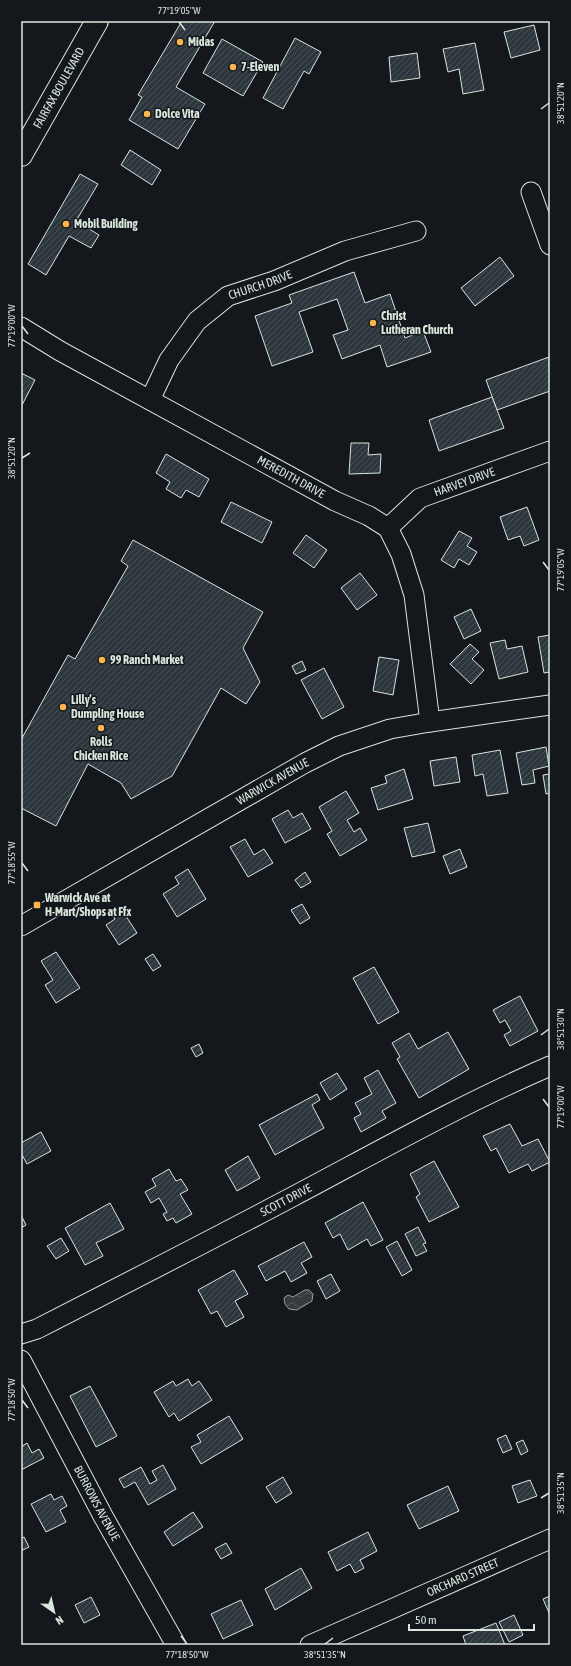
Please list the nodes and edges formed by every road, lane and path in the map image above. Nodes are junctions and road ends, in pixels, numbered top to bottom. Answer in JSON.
{"nodes":[{"id":1,"x":97,"y":21,"type":"edge"},
{"id":2,"x":21,"y":155,"type":"edge"},
{"id":3,"x":531,"y":192,"type":"dead end"},
{"id":4,"x":416,"y":231,"type":"dead end"},
{"id":5,"x":550,"y":245,"type":"edge"},
{"id":6,"x":21,"y":327,"type":"edge"},
{"id":7,"x":150,"y":400,"type":"junction"},
{"id":8,"x":550,"y":451,"type":"edge"},
{"id":9,"x":388,"y":528,"type":"junction"},
{"id":10,"x":550,"y":705,"type":"edge"},
{"id":11,"x":430,"y":722,"type":"junction"},
{"id":12,"x":21,"y":926,"type":"edge"},
{"id":13,"x":550,"y":1066,"type":"edge"},
{"id":14,"x":21,"y":1334,"type":"edge"},
{"id":15,"x":21,"y":1360,"type":"edge"},
{"id":16,"x":550,"y":1539,"type":"edge"},
{"id":17,"x":176,"y":1645,"type":"edge"},
{"id":18,"x":310,"y":1645,"type":"edge"}],
"edges":[{"from":1,"to":2,"type":"main road","name":"FAIRFAX BOULEVARD"},
{"from":3,"to":5,"type":"street"},
{"from":4,"to":7,"type":"street","name":"CHURCH DRIVE"},
{"from":6,"to":7,"type":"street","name":"MEREDITH DRIVE"},
{"from":7,"to":9,"type":"street","name":"MEREDITH DRIVE"},
{"from":8,"to":9,"type":"street","name":"HARVEY DRIVE"},
{"from":9,"to":11,"type":"street","name":"MEREDITH DRIVE"},
{"from":10,"to":11,"type":"street","name":"WARWICK AVENUE"},
{"from":11,"to":12,"type":"street","name":"WARWICK AVENUE"},
{"from":13,"to":14,"type":"street","name":"SCOTT DRIVE"},
{"from":15,"to":17,"type":"street","name":"BURROWS AVENUE"},
{"from":16,"to":18,"type":"street","name":"ORCHARD STREET"}]}
